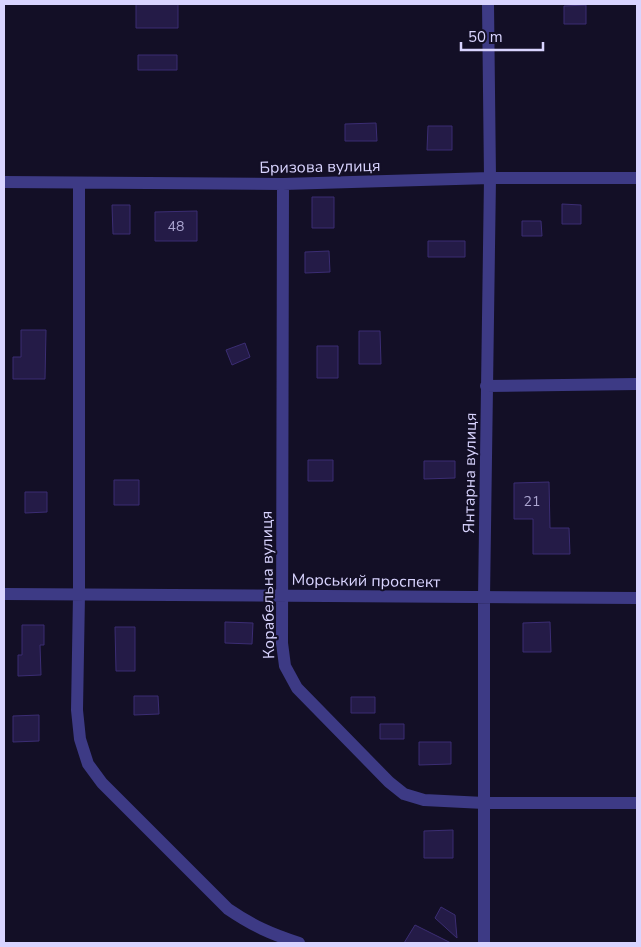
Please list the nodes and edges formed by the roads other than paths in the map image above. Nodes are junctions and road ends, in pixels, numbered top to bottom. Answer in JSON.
{"nodes":[{"id":1,"x":488,"y":4,"type":"edge"},
{"id":2,"x":490,"y":178,"type":"junction"},
{"id":3,"x":637,"y":178,"type":"edge"},
{"id":4,"x":4,"y":182,"type":"edge"},
{"id":5,"x":78,"y":183,"type":"junction"},
{"id":6,"x":283,"y":184,"type":"junction"},
{"id":7,"x":637,"y":384,"type":"edge"},
{"id":8,"x":486,"y":386,"type":"junction"},
{"id":9,"x":4,"y":594,"type":"edge"},
{"id":10,"x":79,"y":595,"type":"junction"},
{"id":11,"x":281,"y":596,"type":"junction"},
{"id":12,"x":484,"y":598,"type":"junction"},
{"id":13,"x":637,"y":598,"type":"edge"},
{"id":14,"x":484,"y":803,"type":"junction"},
{"id":15,"x":637,"y":803,"type":"edge"},
{"id":16,"x":299,"y":943,"type":"edge"},
{"id":17,"x":484,"y":943,"type":"edge"}],
"edges":[{"from":1,"to":2,"type":"street","name":"Янтарна вулиця"},
{"from":2,"to":3,"type":"street","name":"Бризова вулиця"},
{"from":2,"to":6,"type":"street","name":"Бризова вулиця"},
{"from":2,"to":8,"type":"street","name":"Янтарна вулиця"},
{"from":4,"to":5,"type":"street","name":"Бризова вулиця"},
{"from":5,"to":6,"type":"street","name":"Бризова вулиця"},
{"from":5,"to":10,"type":"street"},
{"from":6,"to":11,"type":"street","name":"Корабельна вулиця"},
{"from":7,"to":8,"type":"street"},
{"from":8,"to":12,"type":"street","name":"Янтарна вулиця"},
{"from":9,"to":10,"type":"street","name":"Морський проспект"},
{"from":10,"to":11,"type":"street","name":"Морський проспект"},
{"from":10,"to":16,"type":"street"},
{"from":11,"to":12,"type":"street","name":"Морський проспект"},
{"from":11,"to":14,"type":"street","name":"Корабельна вулиця"},
{"from":12,"to":13,"type":"street","name":"Морський проспект"},
{"from":12,"to":14,"type":"street","name":"Янтарна вулиця"},
{"from":14,"to":15,"type":"street","name":"Корабельна вулиця"},
{"from":14,"to":17,"type":"street","name":"Янтарна вулиця"}]}
